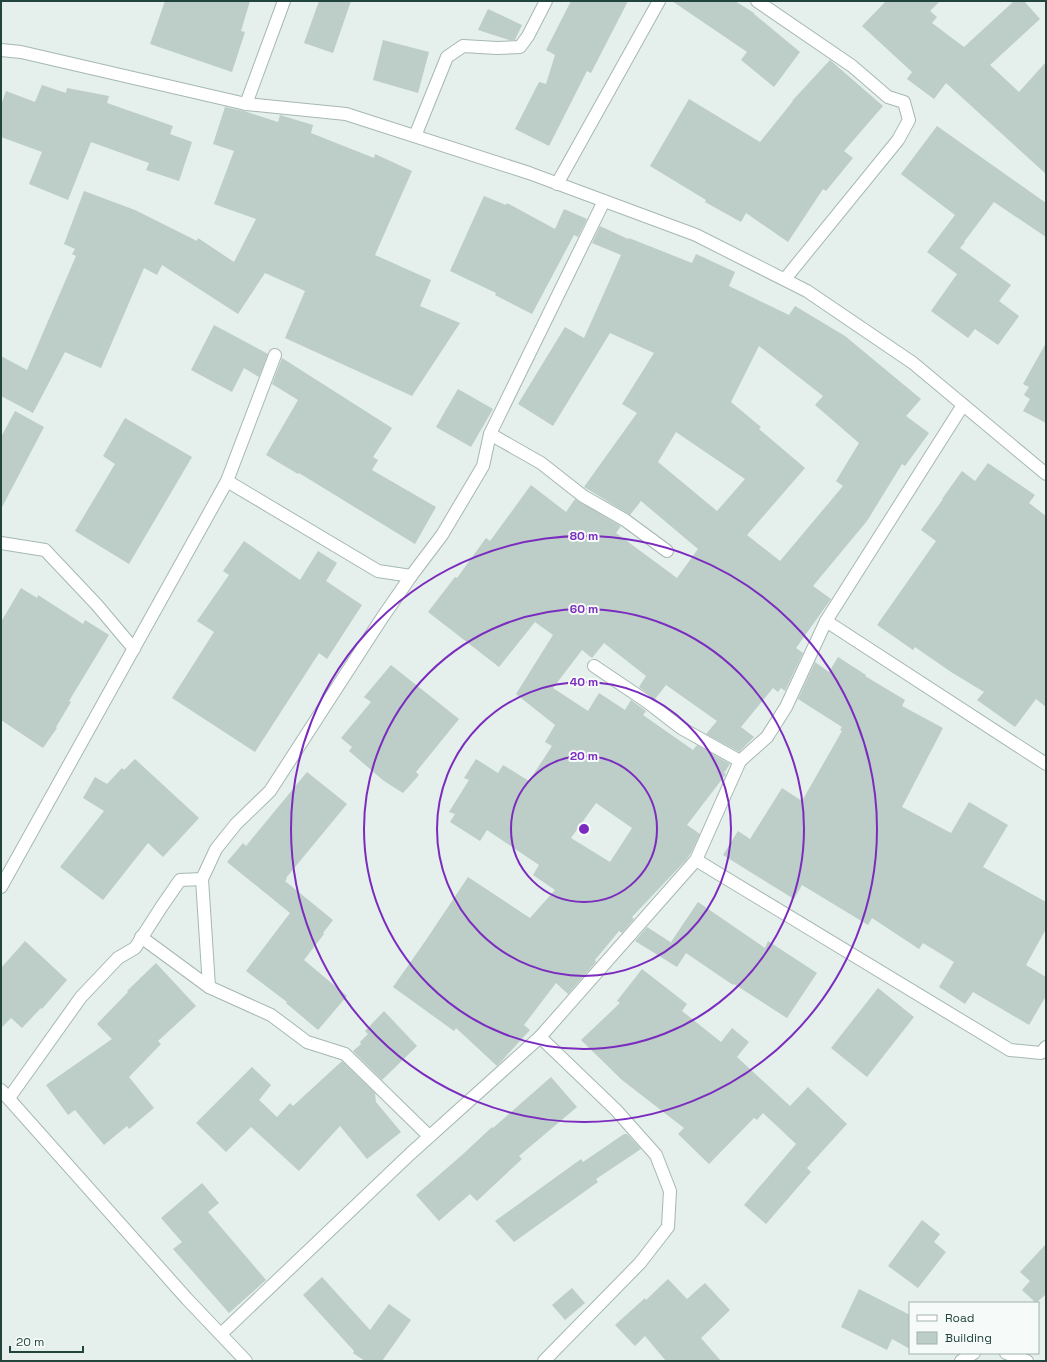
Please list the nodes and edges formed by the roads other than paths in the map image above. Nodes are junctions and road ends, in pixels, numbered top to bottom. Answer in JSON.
{"nodes":[{"id":1,"x":284,"y":1,"type":"edge"},
{"id":2,"x":546,"y":1,"type":"edge"},
{"id":3,"x":659,"y":1,"type":"edge"},
{"id":4,"x":757,"y":1,"type":"edge"},
{"id":5,"x":1,"y":50,"type":"edge"},
{"id":6,"x":246,"y":104,"type":"junction"},
{"id":7,"x":415,"y":136,"type":"junction"},
{"id":8,"x":556,"y":184,"type":"junction"},
{"id":9,"x":604,"y":201,"type":"junction"},
{"id":10,"x":785,"y":279,"type":"junction"},
{"id":11,"x":275,"y":355,"type":"dead end"},
{"id":12,"x":963,"y":405,"type":"junction"},
{"id":13,"x":490,"y":434,"type":"junction"},
{"id":14,"x":1046,"y":474,"type":"edge"},
{"id":15,"x":227,"y":481,"type":"junction"},
{"id":16,"x":1,"y":543,"type":"edge"},
{"id":17,"x":667,"y":551,"type":"dead end"},
{"id":18,"x":411,"y":576,"type":"junction"},
{"id":19,"x":826,"y":621,"type":"junction"},
{"id":20,"x":134,"y":649,"type":"junction"},
{"id":21,"x":594,"y":666,"type":"dead end"},
{"id":22,"x":740,"y":761,"type":"junction"},
{"id":23,"x":1046,"y":764,"type":"edge"},
{"id":24,"x":696,"y":860,"type":"junction"},
{"id":25,"x":202,"y":879,"type":"junction"},
{"id":26,"x":1,"y":888,"type":"edge"},
{"id":27,"x":141,"y":937,"type":"junction"},
{"id":28,"x":209,"y":987,"type":"junction"},
{"id":29,"x":540,"y":1037,"type":"junction"},
{"id":30,"x":1046,"y":1047,"type":"edge"},
{"id":31,"x":5,"y":1094,"type":"edge"},
{"id":32,"x":429,"y":1136,"type":"junction"},
{"id":33,"x":221,"y":1334,"type":"junction"},
{"id":34,"x":972,"y":1354,"type":"edge"},
{"id":35,"x":1009,"y":1354,"type":"edge"},
{"id":36,"x":246,"y":1361,"type":"edge"},
{"id":37,"x":544,"y":1361,"type":"edge"},
{"id":38,"x":961,"y":1361,"type":"edge"},
{"id":39,"x":1027,"y":1361,"type":"edge"}],
"edges":[{"from":1,"to":6,"type":"street"},
{"from":2,"to":7,"type":"street"},
{"from":3,"to":8,"type":"street"},
{"from":4,"to":10,"type":"street"},
{"from":5,"to":6,"type":"street"},
{"from":6,"to":7,"type":"street"},
{"from":7,"to":8,"type":"street"},
{"from":8,"to":9,"type":"street"},
{"from":9,"to":10,"type":"street"},
{"from":9,"to":13,"type":"street"},
{"from":10,"to":12,"type":"street"},
{"from":11,"to":15,"type":"street"},
{"from":12,"to":14,"type":"street"},
{"from":12,"to":19,"type":"street"},
{"from":13,"to":17,"type":"street"},
{"from":13,"to":18,"type":"street"},
{"from":15,"to":18,"type":"street"},
{"from":15,"to":20,"type":"street"},
{"from":16,"to":20,"type":"street"},
{"from":18,"to":25,"type":"street"},
{"from":19,"to":22,"type":"street"},
{"from":19,"to":23,"type":"street"},
{"from":20,"to":26,"type":"street"},
{"from":21,"to":22,"type":"street"},
{"from":22,"to":24,"type":"street"},
{"from":24,"to":29,"type":"street"},
{"from":24,"to":30,"type":"street"},
{"from":25,"to":27,"type":"street"},
{"from":25,"to":28,"type":"street"},
{"from":27,"to":28,"type":"street"},
{"from":27,"to":31,"type":"street"},
{"from":28,"to":32,"type":"street"},
{"from":29,"to":32,"type":"street"},
{"from":29,"to":37,"type":"street"},
{"from":31,"to":33,"type":"street"},
{"from":32,"to":33,"type":"street"},
{"from":33,"to":36,"type":"street"},
{"from":34,"to":38,"type":"street"},
{"from":35,"to":39,"type":"street"}]}
